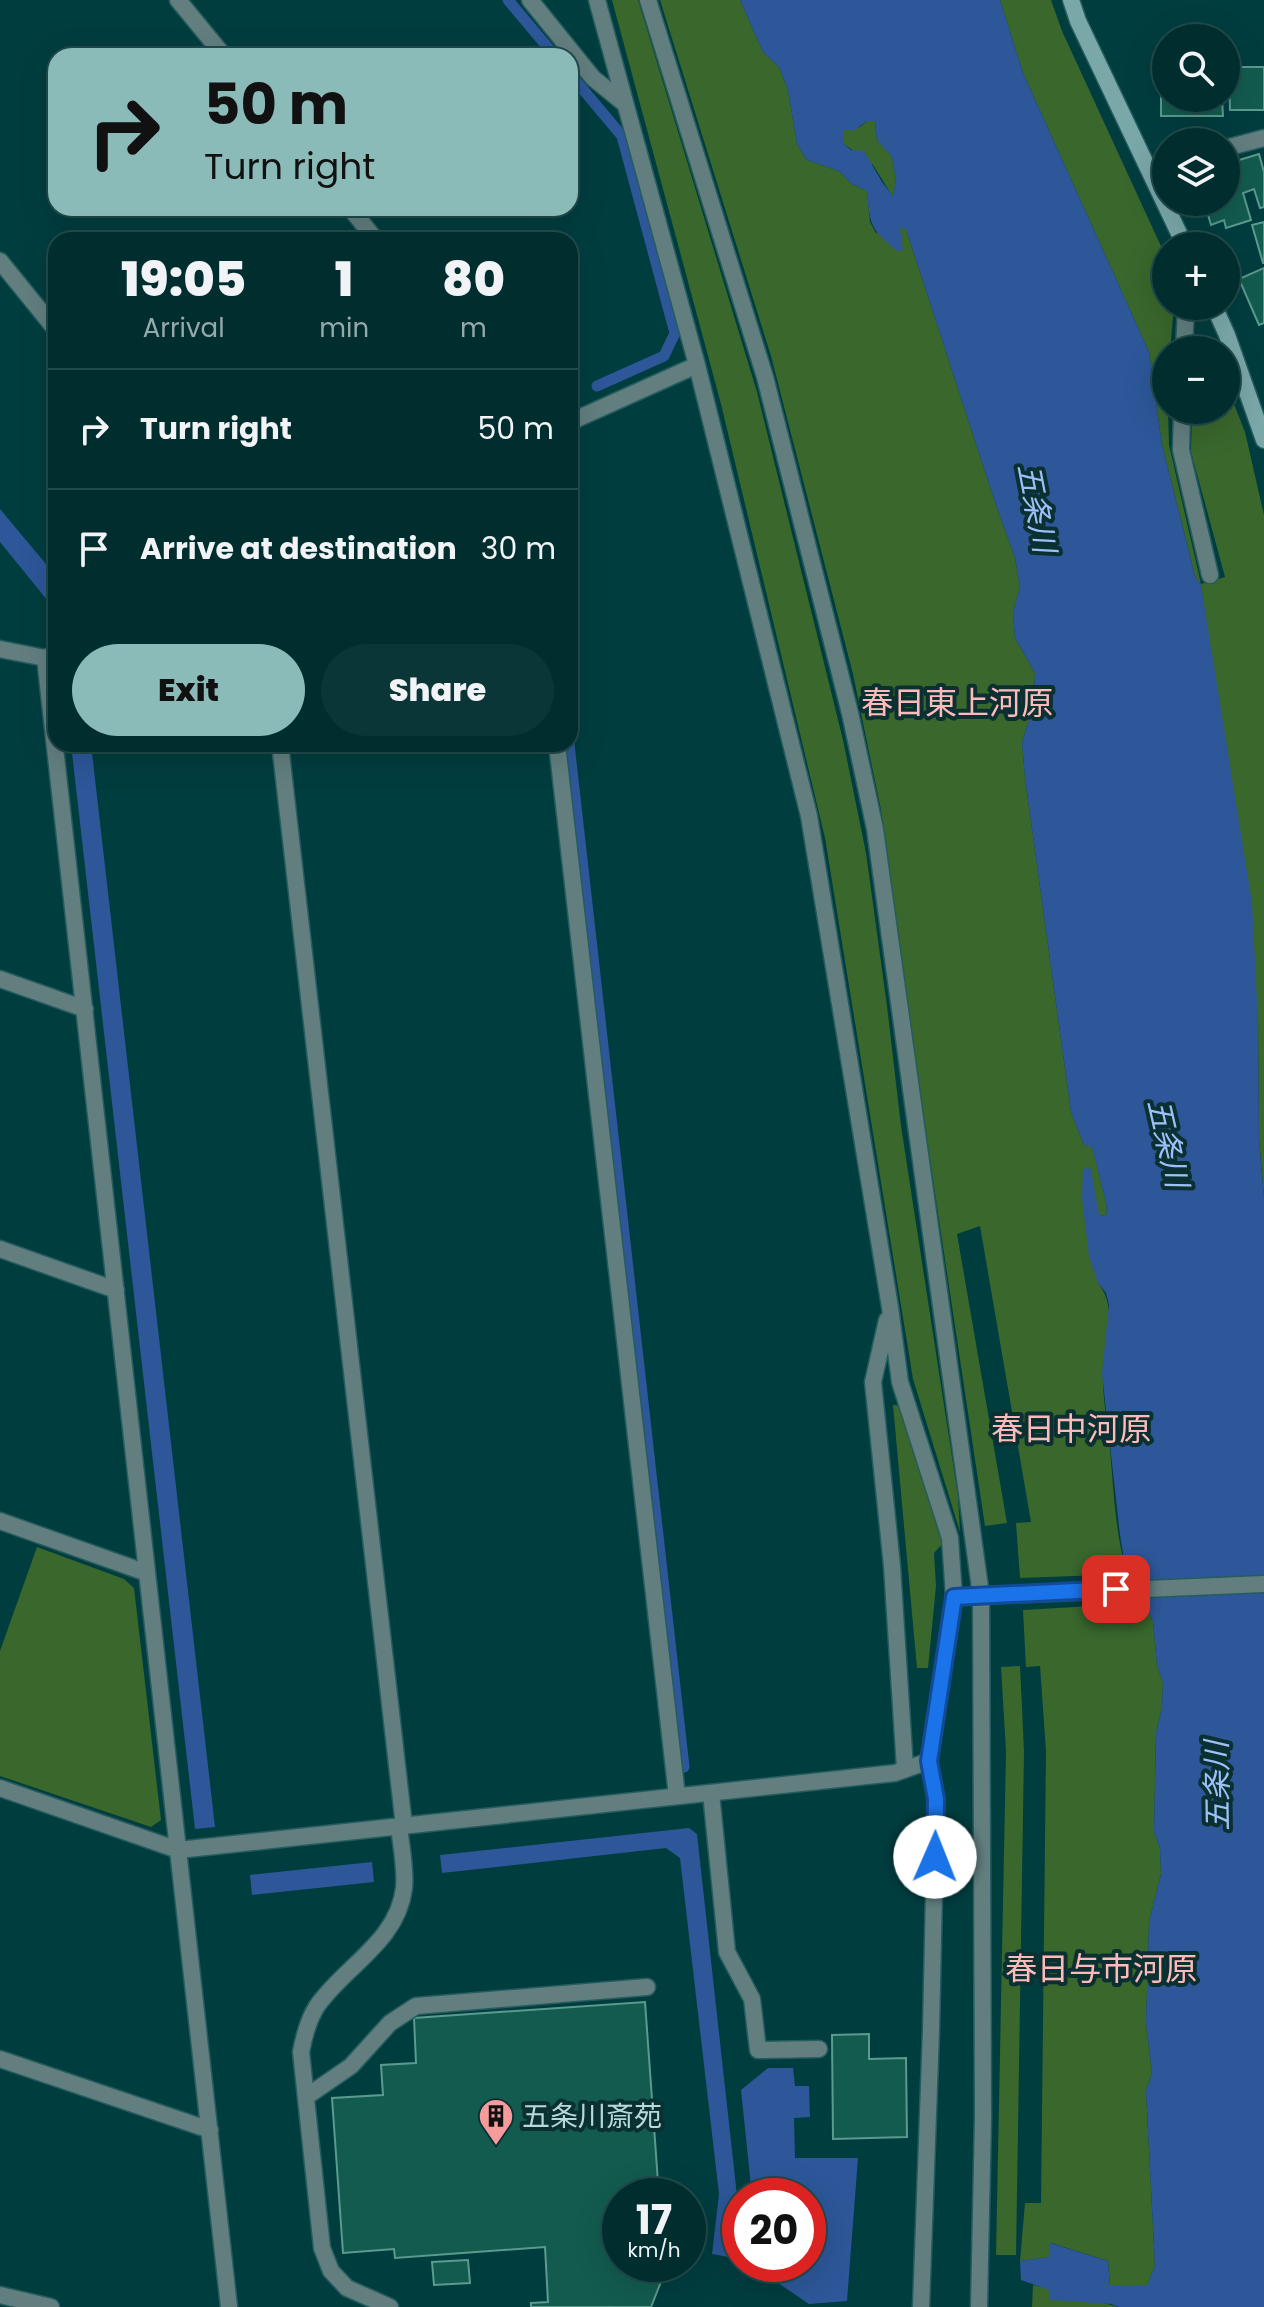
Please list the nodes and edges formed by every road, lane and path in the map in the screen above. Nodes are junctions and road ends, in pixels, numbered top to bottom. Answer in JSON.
{"nodes":[{"id":1,"x":178,"y":0,"type":"edge"},
{"id":2,"x":530,"y":0,"type":"edge"},
{"id":3,"x":597,"y":0,"type":"edge"},
{"id":4,"x":648,"y":0,"type":"edge"},
{"id":5,"x":1071,"y":0,"type":"edge"},
{"id":6,"x":217,"y":48,"type":"edge"},
{"id":7,"x":569,"y":48,"type":"edge"},
{"id":8,"x":578,"y":59,"type":"edge"},
{"id":9,"x":625,"y":104,"type":"junction"},
{"id":10,"x":1264,"y":138,"type":"edge"},
{"id":11,"x":1240,"y":144,"type":"edge"},
{"id":12,"x":1152,"y":168,"type":"edge"},
{"id":13,"x":1149,"y":169,"type":"junction"},
{"id":14,"x":356,"y":216,"type":"edge"},
{"id":15,"x":370,"y":232,"type":"edge"},
{"id":16,"x":1178,"y":232,"type":"edge"},
{"id":17,"x":0,"y":261,"type":"edge"},
{"id":18,"x":48,"y":320,"type":"edge"},
{"id":19,"x":1220,"y":320,"type":"edge"},
{"id":20,"x":697,"y":365,"type":"junction"},
{"id":21,"x":578,"y":418,"type":"edge"},
{"id":22,"x":1182,"y":424,"type":"edge"},
{"id":23,"x":1264,"y":440,"type":"edge"},
{"id":24,"x":1210,"y":575,"type":"dead end"},
{"id":25,"x":0,"y":649,"type":"edge"},
{"id":26,"x":48,"y":656,"type":"edge"},
{"id":27,"x":60,"y":752,"type":"edge"},
{"id":28,"x":281,"y":752,"type":"edge"},
{"id":29,"x":558,"y":752,"type":"edge"},
{"id":30,"x":0,"y":979,"type":"edge"},
{"id":31,"x":85,"y":1009,"type":"junction"},
{"id":32,"x":0,"y":1249,"type":"edge"},
{"id":33,"x":116,"y":1290,"type":"junction"},
{"id":34,"x":890,"y":1307,"type":"junction"},
{"id":35,"x":0,"y":1521,"type":"edge"},
{"id":36,"x":147,"y":1573,"type":"junction"},
{"id":37,"x":1264,"y":1584,"type":"edge"},
{"id":38,"x":989,"y":1594,"type":"junction"},
{"id":39,"x":954,"y":1597,"type":"junction"},
{"id":40,"x":929,"y":1761,"type":"junction"},
{"id":41,"x":905,"y":1769,"type":"junction"},
{"id":42,"x":0,"y":1788,"type":"edge"},
{"id":43,"x":711,"y":1793,"type":"junction"},
{"id":44,"x":677,"y":1796,"type":"junction"},
{"id":45,"x":402,"y":1826,"type":"junction"},
{"id":46,"x":178,"y":1850,"type":"junction"},
{"id":47,"x":647,"y":1987,"type":"dead end"},
{"id":48,"x":819,"y":2049,"type":"dead end"},
{"id":49,"x":0,"y":2059,"type":"edge"},
{"id":50,"x":306,"y":2097,"type":"junction"},
{"id":51,"x":210,"y":2130,"type":"junction"},
{"id":52,"x":0,"y":2295,"type":"edge"},
{"id":53,"x":51,"y":2307,"type":"edge"},
{"id":54,"x":229,"y":2307,"type":"edge"},
{"id":55,"x":390,"y":2307,"type":"edge"},
{"id":56,"x":921,"y":2307,"type":"edge"},
{"id":57,"x":979,"y":2307,"type":"edge"}],
"edges":[{"from":1,"to":6,"type":"street"},
{"from":2,"to":7,"type":"street"},
{"from":3,"to":9,"type":"street"},
{"from":4,"to":38,"type":"street"},
{"from":5,"to":13,"type":"main road"},
{"from":8,"to":9,"type":"street"},
{"from":9,"to":20,"type":"street"},
{"from":10,"to":11,"type":"street"},
{"from":12,"to":13,"type":"street"},
{"from":13,"to":16,"type":"main road"},
{"from":14,"to":15,"type":"street"},
{"from":17,"to":18,"type":"street"},
{"from":19,"to":23,"type":"main road"},
{"from":20,"to":21,"type":"street"},
{"from":20,"to":34,"type":"street"},
{"from":22,"to":24,"type":"street"},
{"from":25,"to":26,"type":"street"},
{"from":27,"to":31,"type":"street"},
{"from":28,"to":45,"type":"street"},
{"from":29,"to":44,"type":"street"},
{"from":30,"to":31,"type":"street"},
{"from":31,"to":33,"type":"street"},
{"from":32,"to":33,"type":"street"},
{"from":33,"to":36,"type":"street"},
{"from":34,"to":39,"type":"street"},
{"from":34,"to":41,"type":"street"},
{"from":35,"to":36,"type":"street"},
{"from":36,"to":46,"type":"street"},
{"from":37,"to":38,"type":"street"},
{"from":38,"to":39,"type":"street"},
{"from":38,"to":57,"type":"street"},
{"from":39,"to":40,"type":"street"},
{"from":40,"to":41,"type":"street"},
{"from":40,"to":56,"type":"street"},
{"from":41,"to":43,"type":"street"},
{"from":42,"to":46,"type":"street"},
{"from":43,"to":44,"type":"street"},
{"from":43,"to":48,"type":"street"},
{"from":44,"to":45,"type":"street"},
{"from":45,"to":46,"type":"street"},
{"from":45,"to":50,"type":"street"},
{"from":46,"to":51,"type":"street"},
{"from":47,"to":50,"type":"street"},
{"from":49,"to":51,"type":"street"},
{"from":50,"to":55,"type":"street"},
{"from":51,"to":54,"type":"street"},
{"from":52,"to":53,"type":"street"}]}
